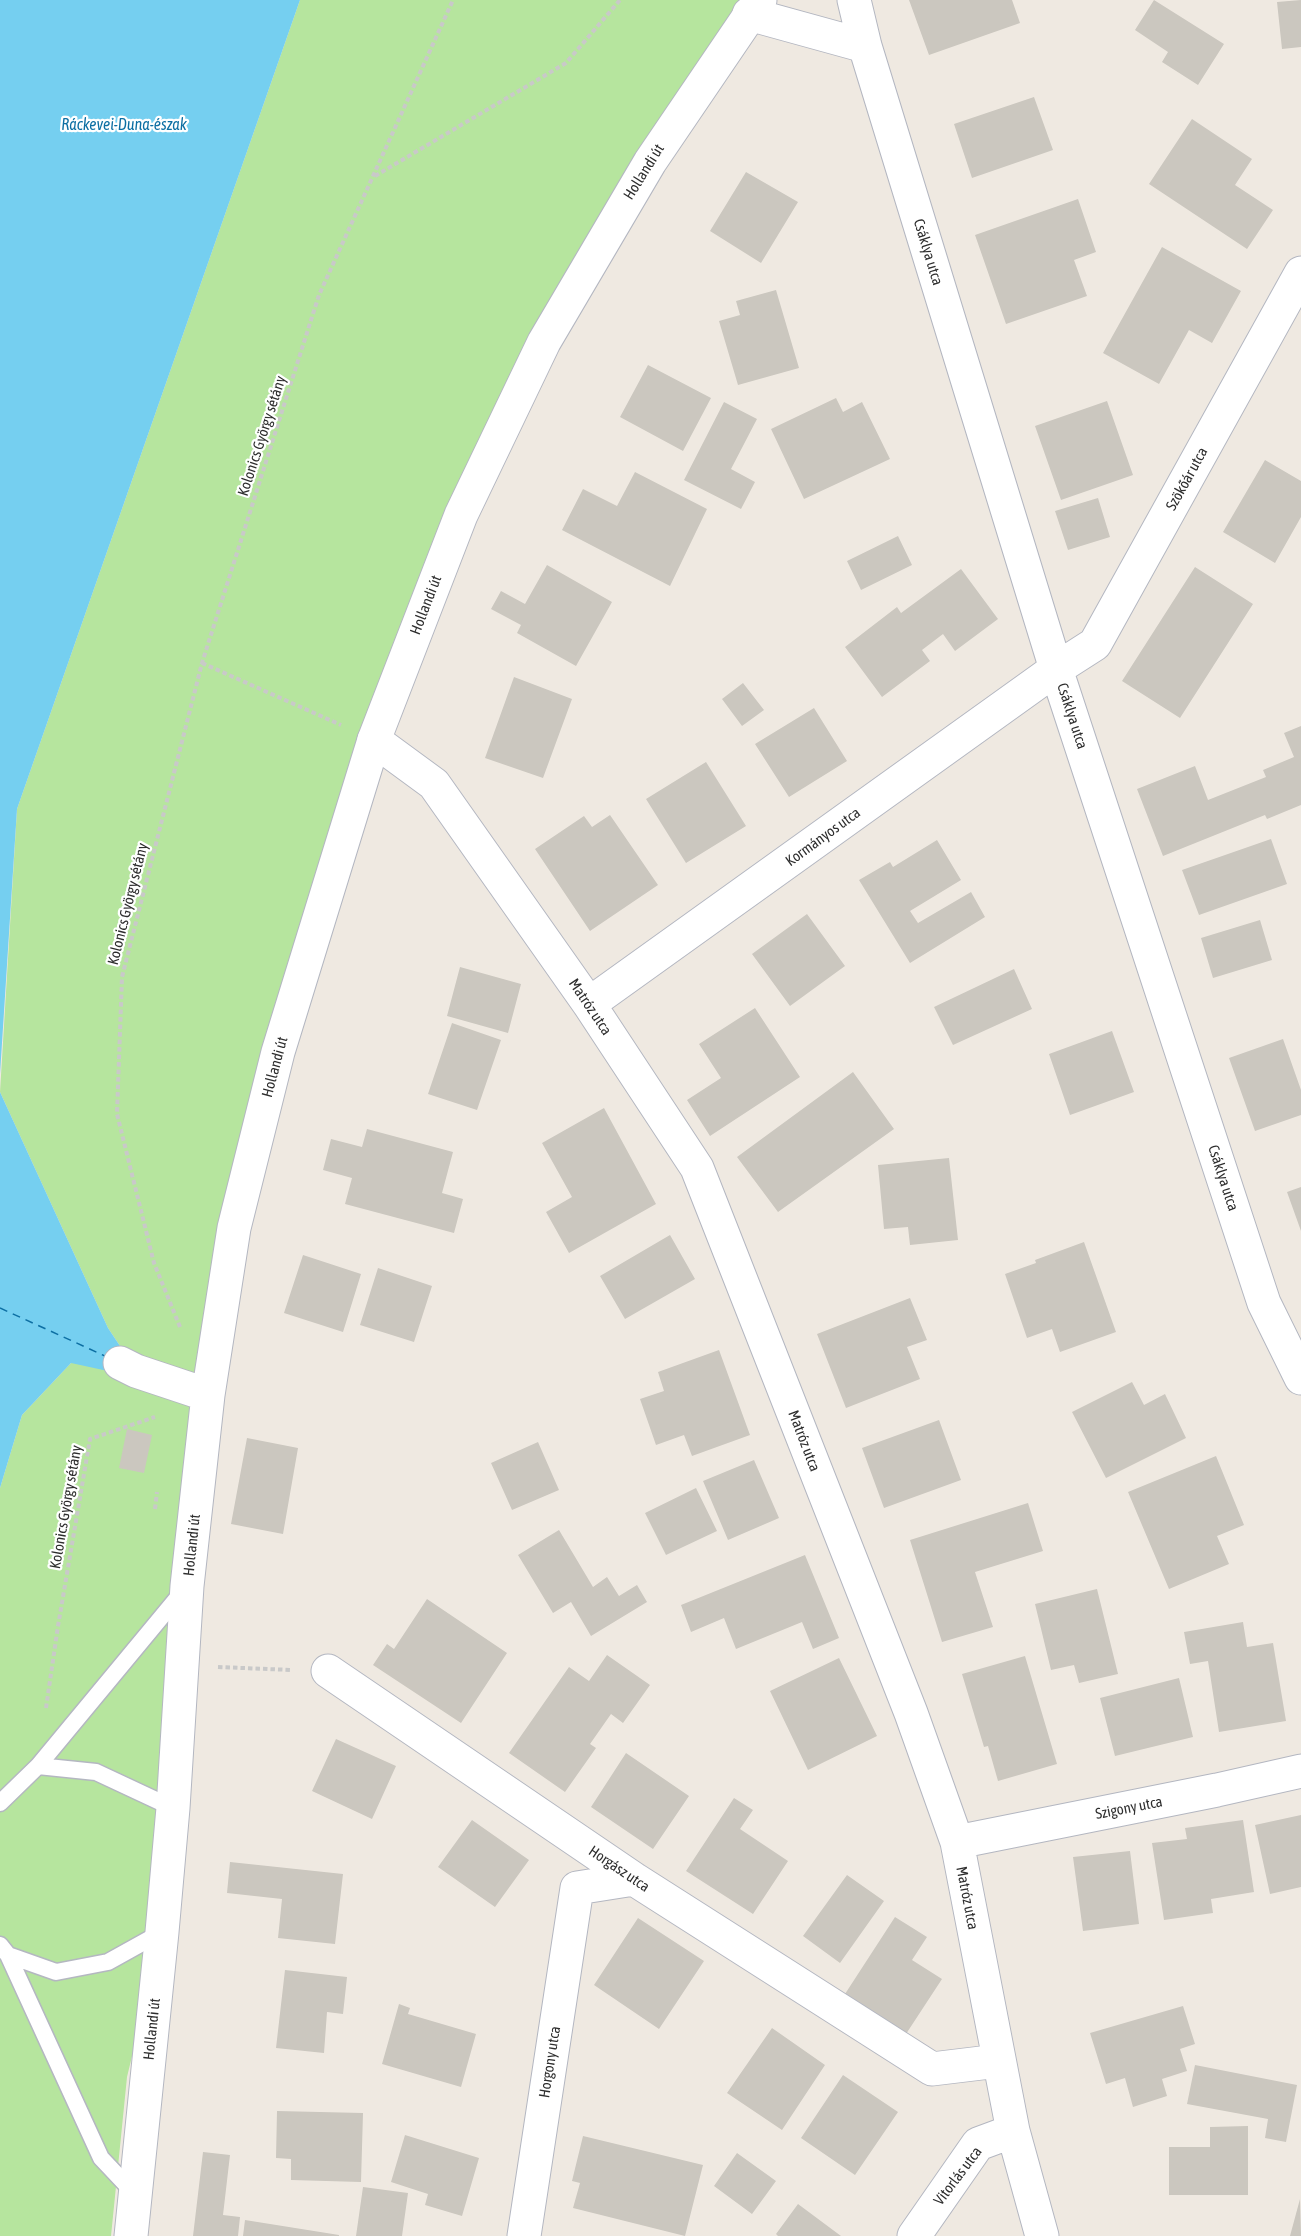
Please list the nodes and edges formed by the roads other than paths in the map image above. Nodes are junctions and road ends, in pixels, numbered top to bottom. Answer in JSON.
{"nodes":[{"id":1,"x":854,"y":0,"type":"edge"},
{"id":2,"x":754,"y":7,"type":"edge"},
{"id":3,"x":865,"y":46,"type":"junction"},
{"id":4,"x":1301,"y":273,"type":"edge"},
{"id":5,"x":1056,"y":669,"type":"junction"},
{"id":6,"x":374,"y":740,"type":"junction"},
{"id":7,"x":590,"y":1004,"type":"junction"},
{"id":8,"x":120,"y":1363,"type":"dead end"},
{"id":9,"x":1301,"y":1378,"type":"edge"},
{"id":10,"x":208,"y":1395,"type":"junction"},
{"id":11,"x":187,"y":1586,"type":"junction"},
{"id":12,"x":328,"y":1671,"type":"road end"},
{"id":13,"x":38,"y":1766,"type":"junction"},
{"id":14,"x":1301,"y":1770,"type":"edge"},
{"id":15,"x":0,"y":1803,"type":"edge"},
{"id":16,"x":173,"y":1808,"type":"junction"},
{"id":17,"x":957,"y":1842,"type":"junction"},
{"id":18,"x":582,"y":1844,"type":"junction"},
{"id":19,"x":634,"y":1879,"type":"junction"},
{"id":20,"x":577,"y":1888,"type":"junction"},
{"id":21,"x":162,"y":1932,"type":"junction"},
{"id":22,"x":4,"y":1950,"type":"edge"},
{"id":23,"x":998,"y":2061,"type":"junction"},
{"id":24,"x":1013,"y":2132,"type":"junction"},
{"id":25,"x":135,"y":2194,"type":"junction"},
{"id":26,"x":131,"y":2236,"type":"edge"},
{"id":27,"x":524,"y":2236,"type":"edge"},
{"id":28,"x":915,"y":2236,"type":"edge"},
{"id":29,"x":1042,"y":2236,"type":"edge"}],
"edges":[{"from":1,"to":3,"type":"street","name":"Csáklya utca"},
{"from":2,"to":3,"type":"street"},
{"from":2,"to":6,"type":"street","name":"Hollandi út"},
{"from":3,"to":5,"type":"street","name":"Csáklya utca"},
{"from":4,"to":5,"type":"street","name":"Szökőár utca"},
{"from":5,"to":7,"type":"street","name":"Kormányos utca"},
{"from":5,"to":9,"type":"street","name":"Csáklya utca"},
{"from":6,"to":7,"type":"street","name":"Matróz utca"},
{"from":6,"to":10,"type":"street","name":"Hollandi út"},
{"from":7,"to":17,"type":"street","name":"Matróz utca"},
{"from":8,"to":10,"type":"street"},
{"from":10,"to":11,"type":"street","name":"Hollandi út"},
{"from":11,"to":13,"type":"lane"},
{"from":11,"to":16,"type":"street","name":"Hollandi út"},
{"from":12,"to":18,"type":"street","name":"Horgász utca"},
{"from":13,"to":15,"type":"lane"},
{"from":13,"to":16,"type":"lane"},
{"from":14,"to":17,"type":"street","name":"Szigony utca"},
{"from":16,"to":21,"type":"street","name":"Hollandi út"},
{"from":17,"to":23,"type":"street","name":"Matróz utca"},
{"from":18,"to":19,"type":"street","name":"Horgász utca"},
{"from":18,"to":20,"type":"street","name":"Horgony utca"},
{"from":19,"to":20,"type":"street"},
{"from":19,"to":23,"type":"street","name":"Horgász utca"},
{"from":20,"to":27,"type":"street","name":"Horgony utca"},
{"from":21,"to":22,"type":"lane"},
{"from":21,"to":25,"type":"street","name":"Hollandi út"},
{"from":22,"to":25,"type":"lane"},
{"from":23,"to":24,"type":"street","name":"Matróz utca"},
{"from":24,"to":28,"type":"street","name":"Vitorlás utca"},
{"from":24,"to":29,"type":"street","name":"Matróz utca"},
{"from":25,"to":26,"type":"street","name":"Hollandi út"}]}
